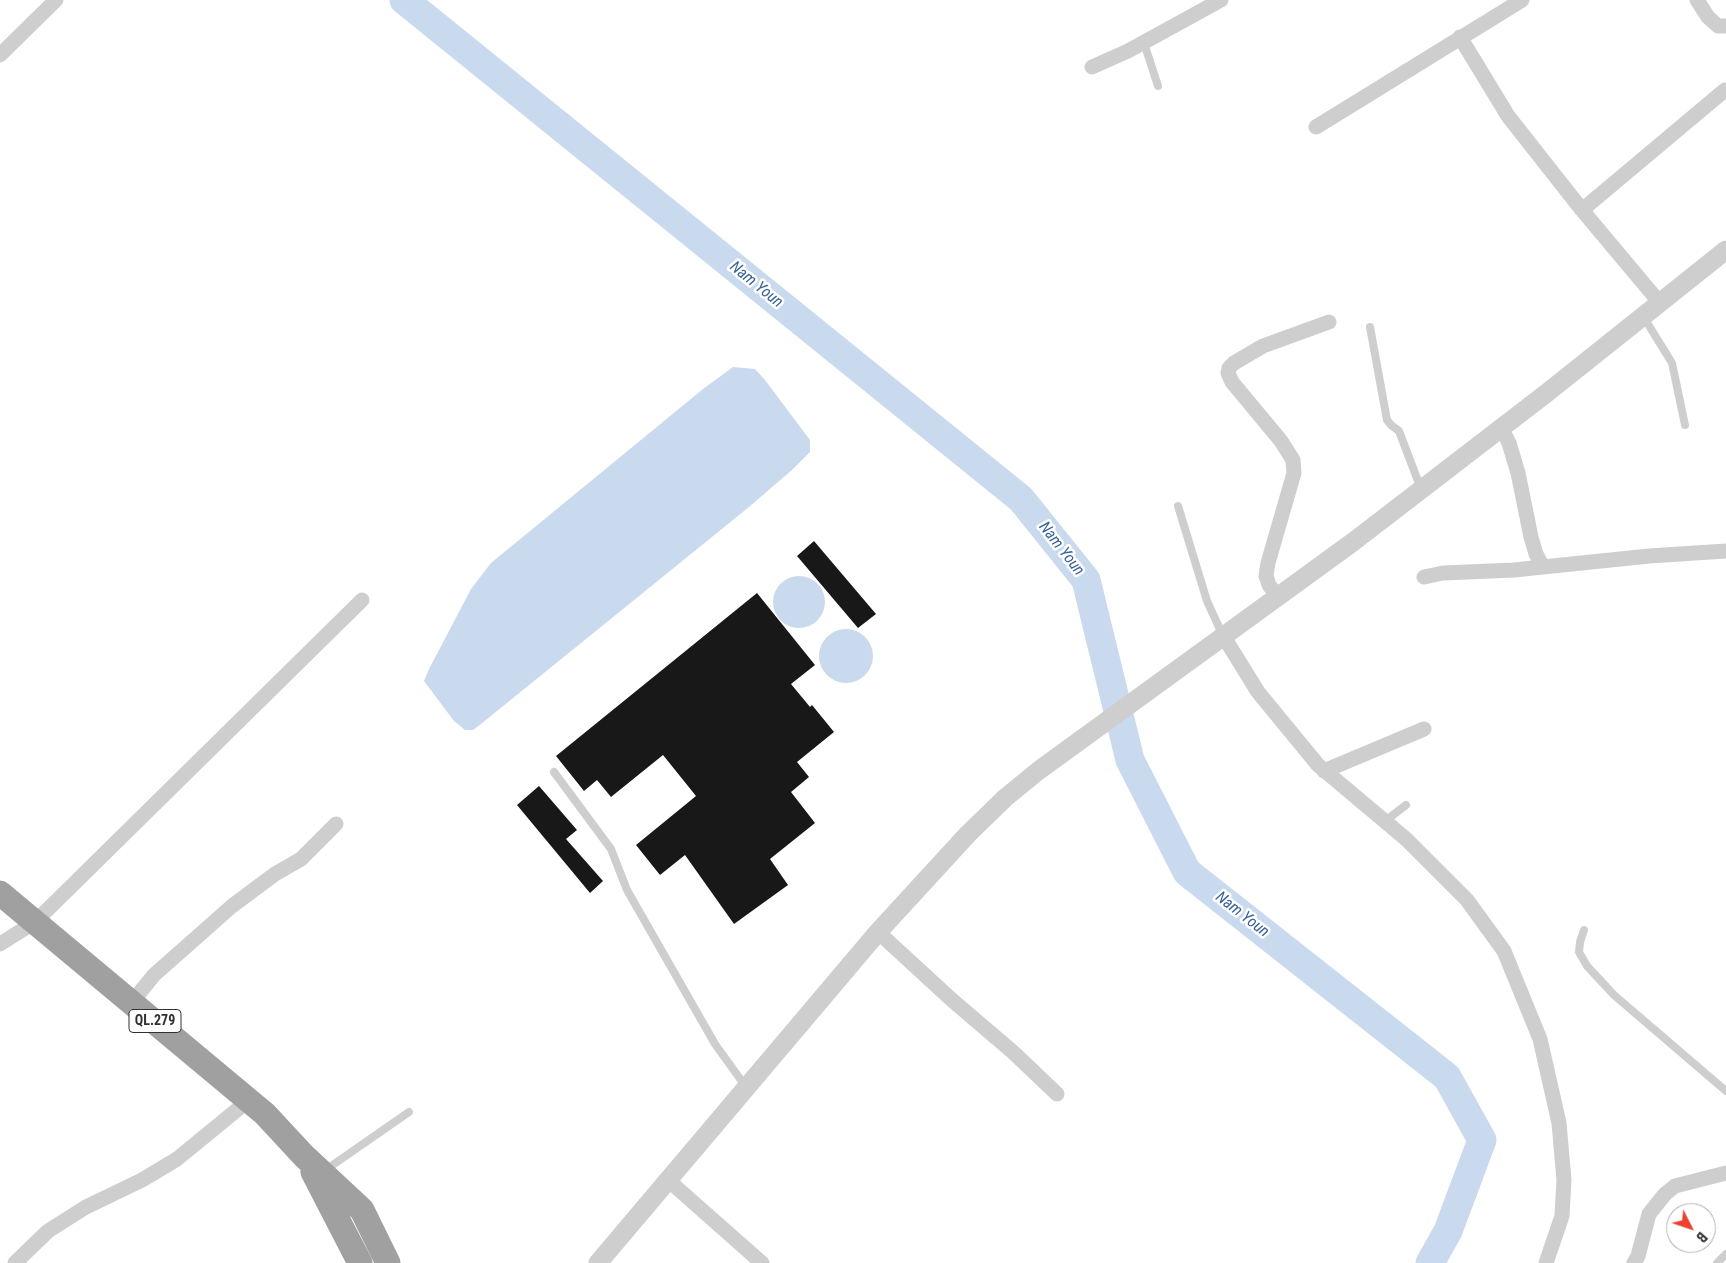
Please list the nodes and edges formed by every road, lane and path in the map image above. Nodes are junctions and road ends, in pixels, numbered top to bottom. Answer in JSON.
{"nodes":[{"id":1,"x":56,"y":0,"type":"edge"},
{"id":2,"x":1221,"y":0,"type":"edge"},
{"id":3,"x":1522,"y":0,"type":"edge"},
{"id":4,"x":1698,"y":0,"type":"edge"},
{"id":5,"x":1506,"y":4,"type":"edge"},
{"id":6,"x":1726,"y":26,"type":"edge"},
{"id":7,"x":1460,"y":37,"type":"junction"},
{"id":8,"x":1144,"y":43,"type":"junction"},
{"id":9,"x":0,"y":55,"type":"edge"},
{"id":10,"x":1092,"y":67,"type":"dead end"},
{"id":11,"x":1158,"y":86,"type":"dead end"},
{"id":12,"x":1724,"y":90,"type":"dead end"},
{"id":13,"x":1316,"y":127,"type":"dead end"},
{"id":14,"x":1582,"y":210,"type":"junction"},
{"id":15,"x":1726,"y":250,"type":"edge"},
{"id":16,"x":1660,"y":303,"type":"junction"},
{"id":17,"x":1644,"y":316,"type":"junction"},
{"id":18,"x":1329,"y":322,"type":"dead end"},
{"id":19,"x":1370,"y":327,"type":"dead end"},
{"id":20,"x":1685,"y":425,"type":"dead end"},
{"id":21,"x":1501,"y":427,"type":"junction"},
{"id":22,"x":1421,"y":489,"type":"junction"},
{"id":23,"x":1178,"y":506,"type":"dead end"},
{"id":24,"x":1726,"y":551,"type":"edge"},
{"id":25,"x":1543,"y":567,"type":"junction"},
{"id":26,"x":1424,"y":577,"type":"dead end"},
{"id":27,"x":1278,"y":597,"type":"junction"},
{"id":28,"x":362,"y":600,"type":"dead end"},
{"id":29,"x":1218,"y":642,"type":"junction"},
{"id":30,"x":1424,"y":729,"type":"dead end"},
{"id":31,"x":1324,"y":771,"type":"junction"},
{"id":32,"x":554,"y":772,"type":"dead end"},
{"id":33,"x":1406,"y":805,"type":"dead end"},
{"id":34,"x":1384,"y":822,"type":"junction"},
{"id":35,"x":336,"y":824,"type":"dead end"},
{"id":36,"x":0,"y":893,"type":"edge"},
{"id":37,"x":35,"y":922,"type":"junction"},
{"id":38,"x":1584,"y":930,"type":"dead end"},
{"id":39,"x":878,"y":932,"type":"junction"},
{"id":40,"x":0,"y":944,"type":"edge"},
{"id":41,"x":132,"y":1002,"type":"junction"},
{"id":42,"x":746,"y":1087,"type":"junction"},
{"id":43,"x":1726,"y":1091,"type":"edge"},
{"id":44,"x":1057,"y":1094,"type":"dead end"},
{"id":45,"x":249,"y":1100,"type":"junction"},
{"id":46,"x":409,"y":1112,"type":"dead end"},
{"id":47,"x":314,"y":1168,"type":"junction"},
{"id":48,"x":1726,"y":1173,"type":"edge"},
{"id":49,"x":668,"y":1180,"type":"junction"},
{"id":50,"x":1726,"y":1254,"type":"edge"},
{"id":51,"x":16,"y":1263,"type":"edge"},
{"id":52,"x":360,"y":1263,"type":"edge"},
{"id":53,"x":388,"y":1263,"type":"edge"},
{"id":54,"x":598,"y":1263,"type":"edge"},
{"id":55,"x":762,"y":1263,"type":"edge"},
{"id":56,"x":1546,"y":1263,"type":"edge"},
{"id":57,"x":1634,"y":1263,"type":"edge"},
{"id":58,"x":1716,"y":1263,"type":"edge"}],
"edges":[{"from":1,"to":9,"type":"street"},
{"from":2,"to":8,"type":"street"},
{"from":3,"to":5,"type":"street"},
{"from":4,"to":6,"type":"street"},
{"from":5,"to":7,"type":"street"},
{"from":7,"to":13,"type":"street"},
{"from":7,"to":14,"type":"street"},
{"from":8,"to":10,"type":"street"},
{"from":8,"to":11,"type":"lane"},
{"from":12,"to":14,"type":"street"},
{"from":14,"to":16,"type":"street"},
{"from":15,"to":16,"type":"street"},
{"from":16,"to":17,"type":"street"},
{"from":17,"to":20,"type":"lane"},
{"from":17,"to":21,"type":"street"},
{"from":18,"to":27,"type":"street"},
{"from":19,"to":22,"type":"lane"},
{"from":21,"to":22,"type":"street"},
{"from":21,"to":25,"type":"street"},
{"from":22,"to":27,"type":"street"},
{"from":23,"to":29,"type":"lane"},
{"from":24,"to":25,"type":"street"},
{"from":25,"to":26,"type":"street"},
{"from":27,"to":29,"type":"street"},
{"from":28,"to":37,"type":"street"},
{"from":29,"to":31,"type":"street"},
{"from":29,"to":39,"type":"street"},
{"from":30,"to":31,"type":"street"},
{"from":31,"to":34,"type":"street"},
{"from":32,"to":42,"type":"lane"},
{"from":33,"to":34,"type":"lane"},
{"from":34,"to":56,"type":"street"},
{"from":35,"to":41,"type":"street"},
{"from":36,"to":37,"type":"highway","number":"QL.279"},
{"from":37,"to":40,"type":"street"},
{"from":37,"to":41,"type":"highway","number":"QL.279"},
{"from":38,"to":43,"type":"lane"},
{"from":39,"to":42,"type":"street"},
{"from":39,"to":44,"type":"street"},
{"from":41,"to":45,"type":"highway","number":"QL.279"},
{"from":42,"to":49,"type":"street"},
{"from":45,"to":47,"type":"highway","number":"QL.279"},
{"from":45,"to":51,"type":"street"},
{"from":46,"to":47,"type":"lane"},
{"from":47,"to":52,"type":"highway","number":"QL.279"},
{"from":47,"to":53,"type":"highway","number":"QL.279"},
{"from":48,"to":57,"type":"street"},
{"from":49,"to":54,"type":"street"},
{"from":49,"to":55,"type":"street"},
{"from":50,"to":58,"type":"lane"}]}
